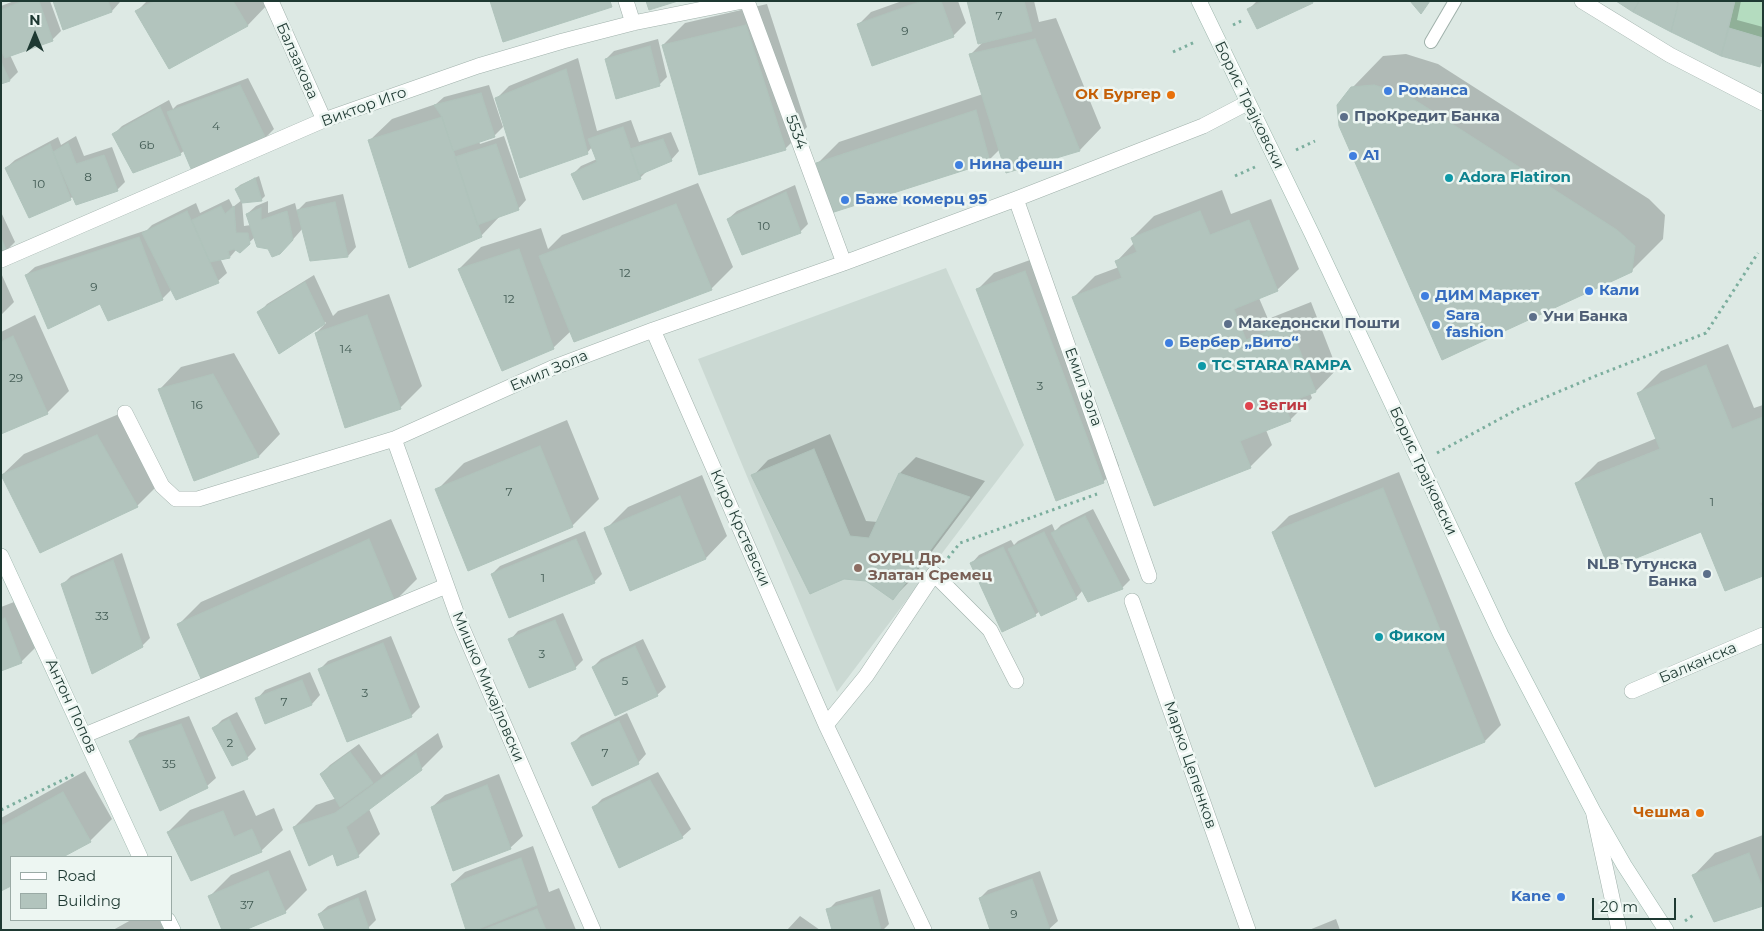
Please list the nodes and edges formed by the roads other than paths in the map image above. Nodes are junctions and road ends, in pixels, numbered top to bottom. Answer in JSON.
{"nodes":[{"id":1,"x":271,"y":1,"type":"edge"},
{"id":2,"x":626,"y":1,"type":"edge"},
{"id":3,"x":743,"y":1,"type":"edge"},
{"id":4,"x":748,"y":1,"type":"edge"},
{"id":5,"x":1198,"y":1,"type":"edge"},
{"id":6,"x":1455,"y":1,"type":"edge"},
{"id":7,"x":1582,"y":1,"type":"edge"},
{"id":8,"x":633,"y":23,"type":"junction"},
{"id":9,"x":1431,"y":42,"type":"dead end"},
{"id":10,"x":1247,"y":103,"type":"junction"},
{"id":11,"x":1763,"y":103,"type":"edge"},
{"id":12,"x":324,"y":120,"type":"junction"},
{"id":13,"x":1016,"y":199,"type":"junction"},
{"id":14,"x":1,"y":260,"type":"edge"},
{"id":15,"x":844,"y":263,"type":"junction"},
{"id":16,"x":653,"y":330,"type":"junction"},
{"id":17,"x":125,"y":413,"type":"dead end"},
{"id":18,"x":394,"y":440,"type":"junction"},
{"id":19,"x":1,"y":556,"type":"edge"},
{"id":20,"x":1149,"y":576,"type":"dead end"},
{"id":21,"x":446,"y":586,"type":"junction"},
{"id":22,"x":1132,"y":601,"type":"dead end"},
{"id":23,"x":1763,"y":635,"type":"edge"},
{"id":24,"x":1016,"y":681,"type":"dead end"},
{"id":25,"x":1632,"y":691,"type":"dead end"},
{"id":26,"x":826,"y":725,"type":"junction"},
{"id":27,"x":85,"y":735,"type":"junction"},
{"id":28,"x":1593,"y":811,"type":"junction"},
{"id":29,"x":140,"y":856,"type":"edge"},
{"id":30,"x":593,"y":930,"type":"edge"},
{"id":31,"x":924,"y":930,"type":"edge"},
{"id":32,"x":1248,"y":930,"type":"edge"},
{"id":33,"x":1619,"y":930,"type":"edge"},
{"id":34,"x":1666,"y":930,"type":"edge"}],
"edges":[{"from":1,"to":12,"type":"street","name":"Балзакова"},
{"from":2,"to":8,"type":"street"},
{"from":3,"to":8,"type":"street","name":"Виктор Иго"},
{"from":4,"to":15,"type":"street","name":"5534"},
{"from":5,"to":10,"type":"street","name":"Борис Трајковски"},
{"from":6,"to":9,"type":"lane"},
{"from":7,"to":11,"type":"street"},
{"from":8,"to":12,"type":"street","name":"Виктор Иго"},
{"from":10,"to":13,"type":"street","name":"Емил Зола"},
{"from":10,"to":28,"type":"street","name":"Борис Трајковски"},
{"from":12,"to":14,"type":"street","name":"Виктор Иго"},
{"from":13,"to":15,"type":"street","name":"Емил Зола"},
{"from":13,"to":20,"type":"street","name":"Емил Зола"},
{"from":15,"to":16,"type":"street","name":"Емил Зола"},
{"from":16,"to":18,"type":"street","name":"Емил Зола"},
{"from":16,"to":26,"type":"street","name":"Киро Крстевски"},
{"from":17,"to":18,"type":"street","name":"Емил Зола"},
{"from":18,"to":21,"type":"street","name":"Мишко Михајловски"},
{"from":19,"to":27,"type":"street","name":"Антон Попов"},
{"from":21,"to":27,"type":"street"},
{"from":21,"to":30,"type":"street","name":"Мишко Михајловски"},
{"from":22,"to":32,"type":"street","name":"Марко Цепенков"},
{"from":23,"to":25,"type":"street","name":"Балканска"},
{"from":24,"to":26,"type":"street"},
{"from":26,"to":31,"type":"street","name":"Киро Крстевски"},
{"from":27,"to":29,"type":"street","name":"Антон Попов"},
{"from":28,"to":33,"type":"street"},
{"from":28,"to":34,"type":"street","name":"Борис Трајковски"}]}
